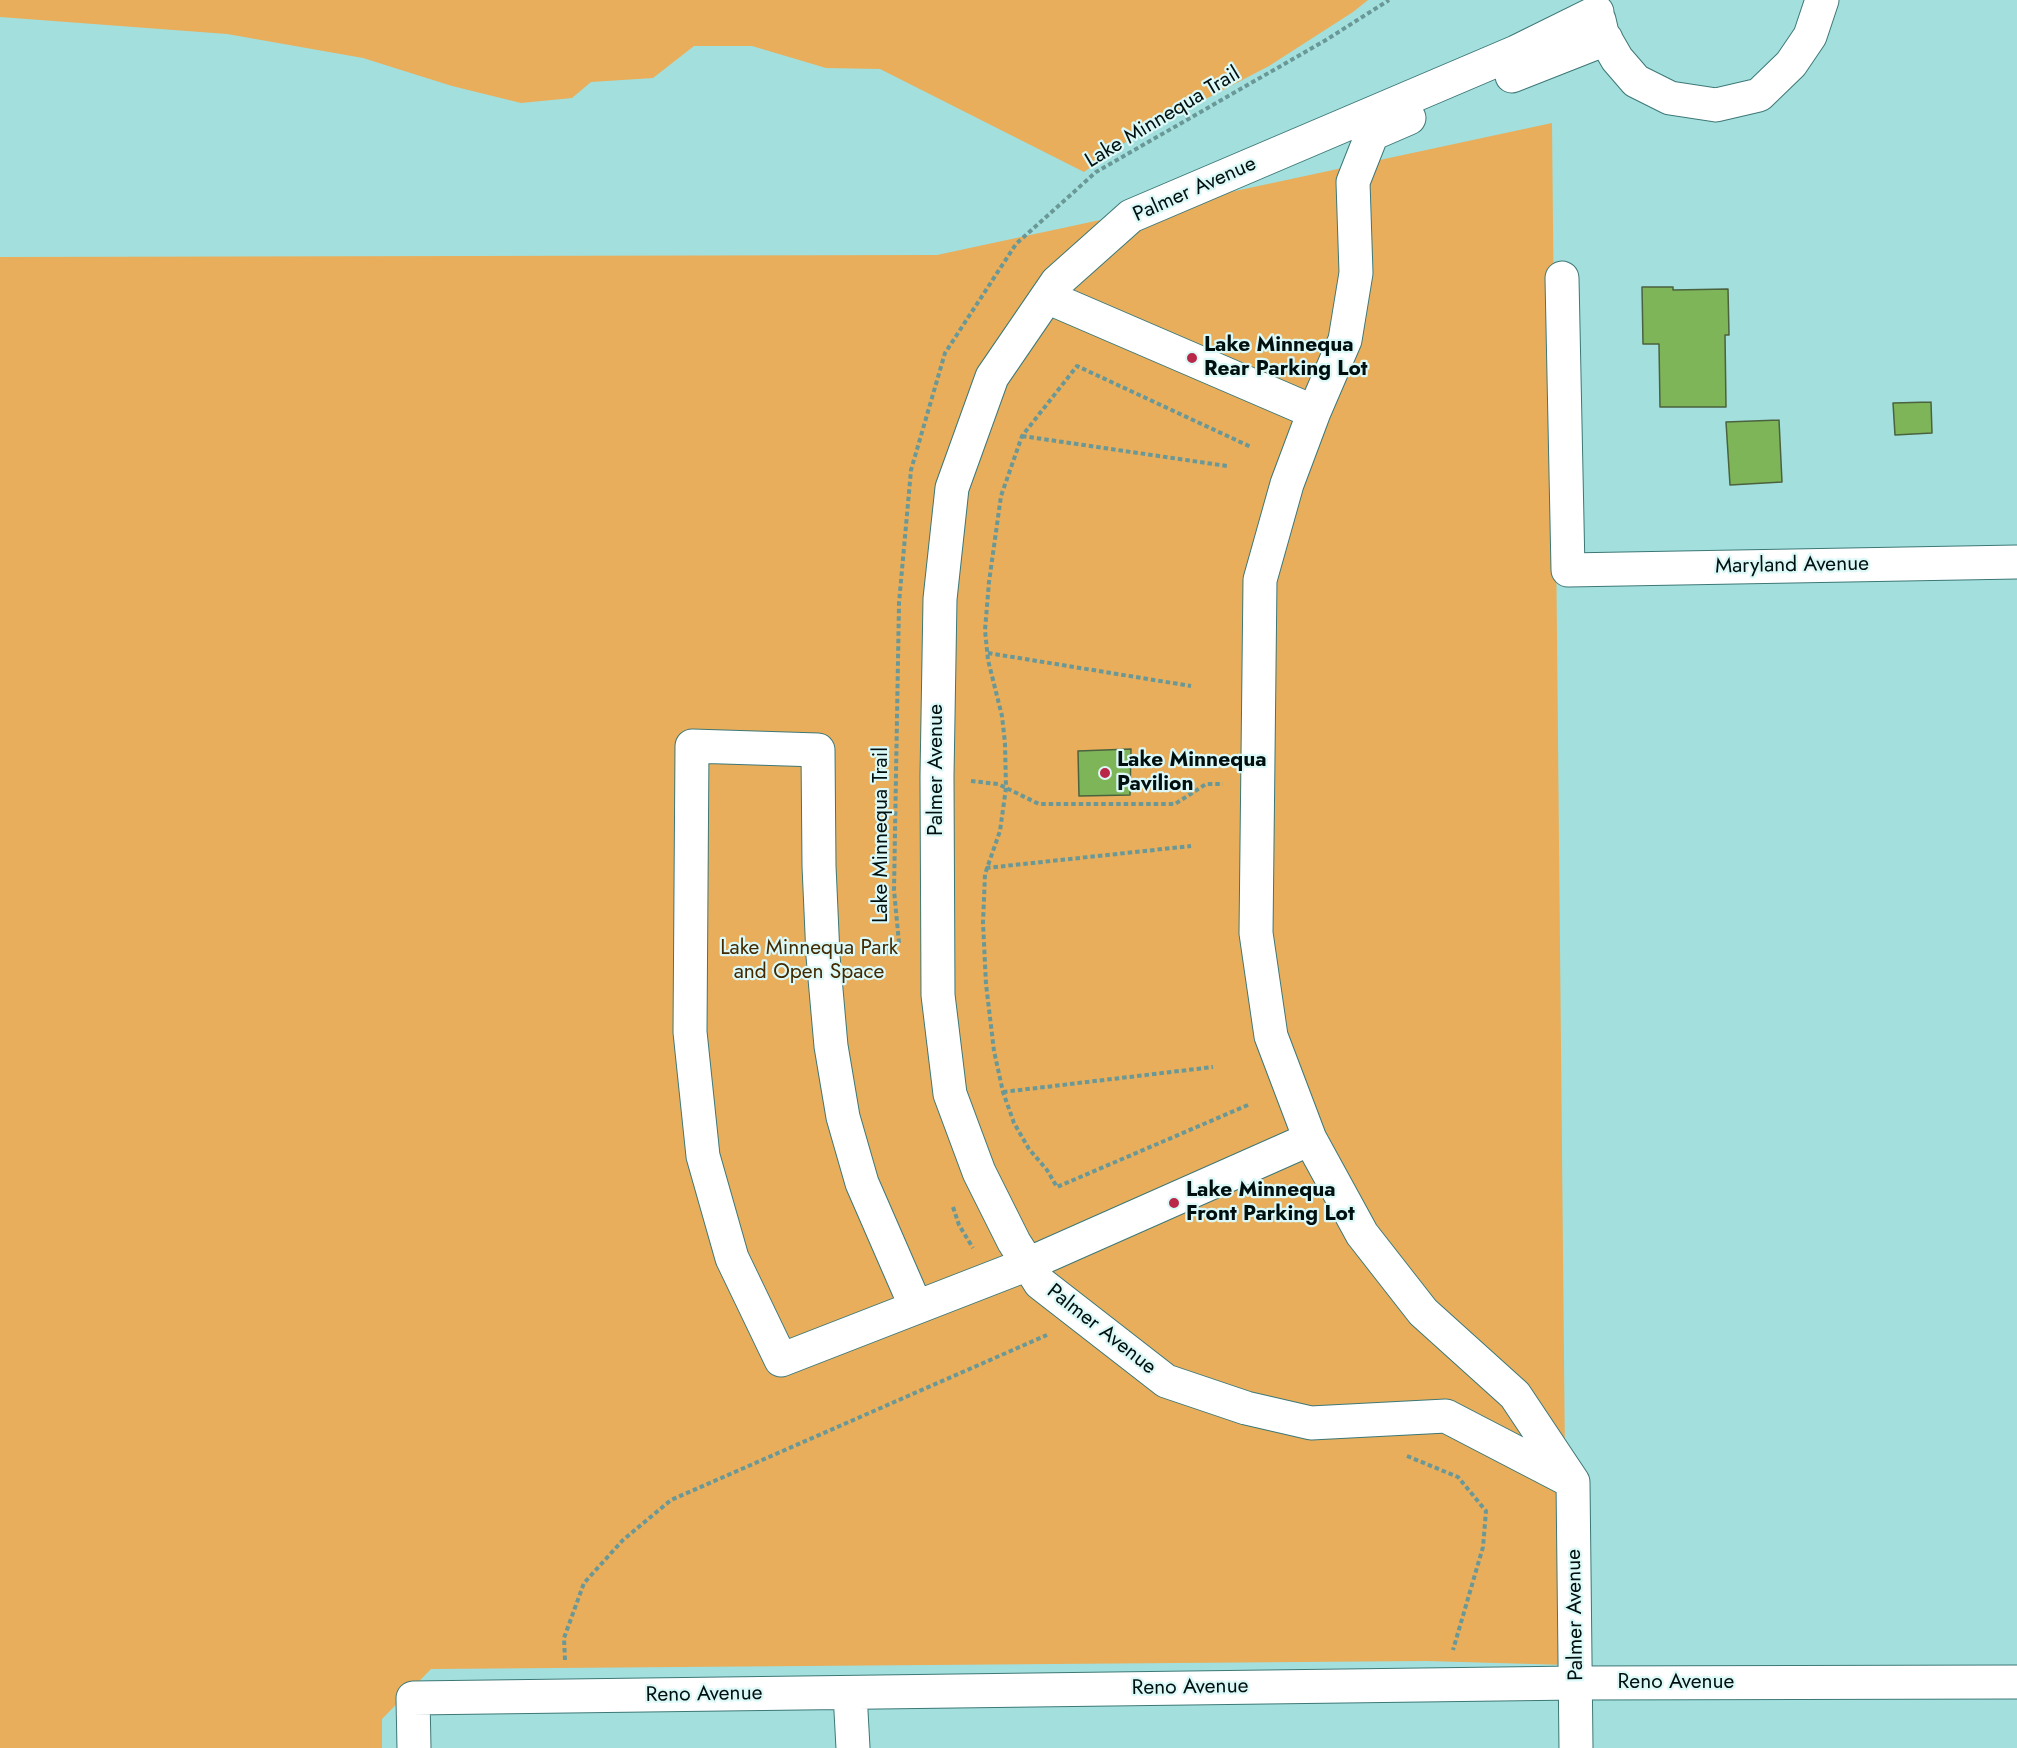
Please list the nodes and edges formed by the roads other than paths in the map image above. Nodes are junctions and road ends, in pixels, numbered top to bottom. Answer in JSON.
{"nodes":[{"id":1,"x":1822,"y":0,"type":"edge"},
{"id":2,"x":1600,"y":17,"type":"edge"},
{"id":3,"x":1562,"y":278,"type":"dead end"},
{"id":4,"x":1047,"y":297,"type":"junction"},
{"id":5,"x":1314,"y":412,"type":"junction"},
{"id":6,"x":2017,"y":562,"type":"edge"},
{"id":7,"x":1310,"y":1139,"type":"junction"},
{"id":8,"x":1028,"y":1264,"type":"junction"},
{"id":9,"x":916,"y":1307,"type":"junction"},
{"id":10,"x":1573,"y":1482,"type":"junction"},
{"id":11,"x":2017,"y":1682,"type":"edge"},
{"id":12,"x":1577,"y":1683,"type":"junction"},
{"id":13,"x":850,"y":1693,"type":"junction"},
{"id":14,"x":414,"y":1748,"type":"edge"},
{"id":15,"x":853,"y":1748,"type":"edge"},
{"id":16,"x":1576,"y":1748,"type":"edge"}],
"edges":[{"from":1,"to":2,"type":"street"},
{"from":2,"to":4,"type":"street","name":"Palmer Avenue"},
{"from":2,"to":5,"type":"street"},
{"from":3,"to":6,"type":"street","name":"Maryland Avenue"},
{"from":4,"to":5,"type":"street"},
{"from":4,"to":8,"type":"street","name":"Palmer Avenue"},
{"from":5,"to":7,"type":"street"},
{"from":7,"to":8,"type":"street"},
{"from":7,"to":10,"type":"street"},
{"from":8,"to":9,"type":"street"},
{"from":8,"to":10,"type":"street","name":"Palmer Avenue"},
{"from":9,"to":9,"type":"street"},
{"from":10,"to":12,"type":"street","name":"Palmer Avenue"},
{"from":11,"to":12,"type":"street","name":"Reno Avenue"},
{"from":12,"to":13,"type":"street","name":"Reno Avenue"},
{"from":12,"to":16,"type":"street","name":"Palmer Avenue"},
{"from":13,"to":14,"type":"street","name":"Reno Avenue"},
{"from":13,"to":15,"type":"street"}]}
